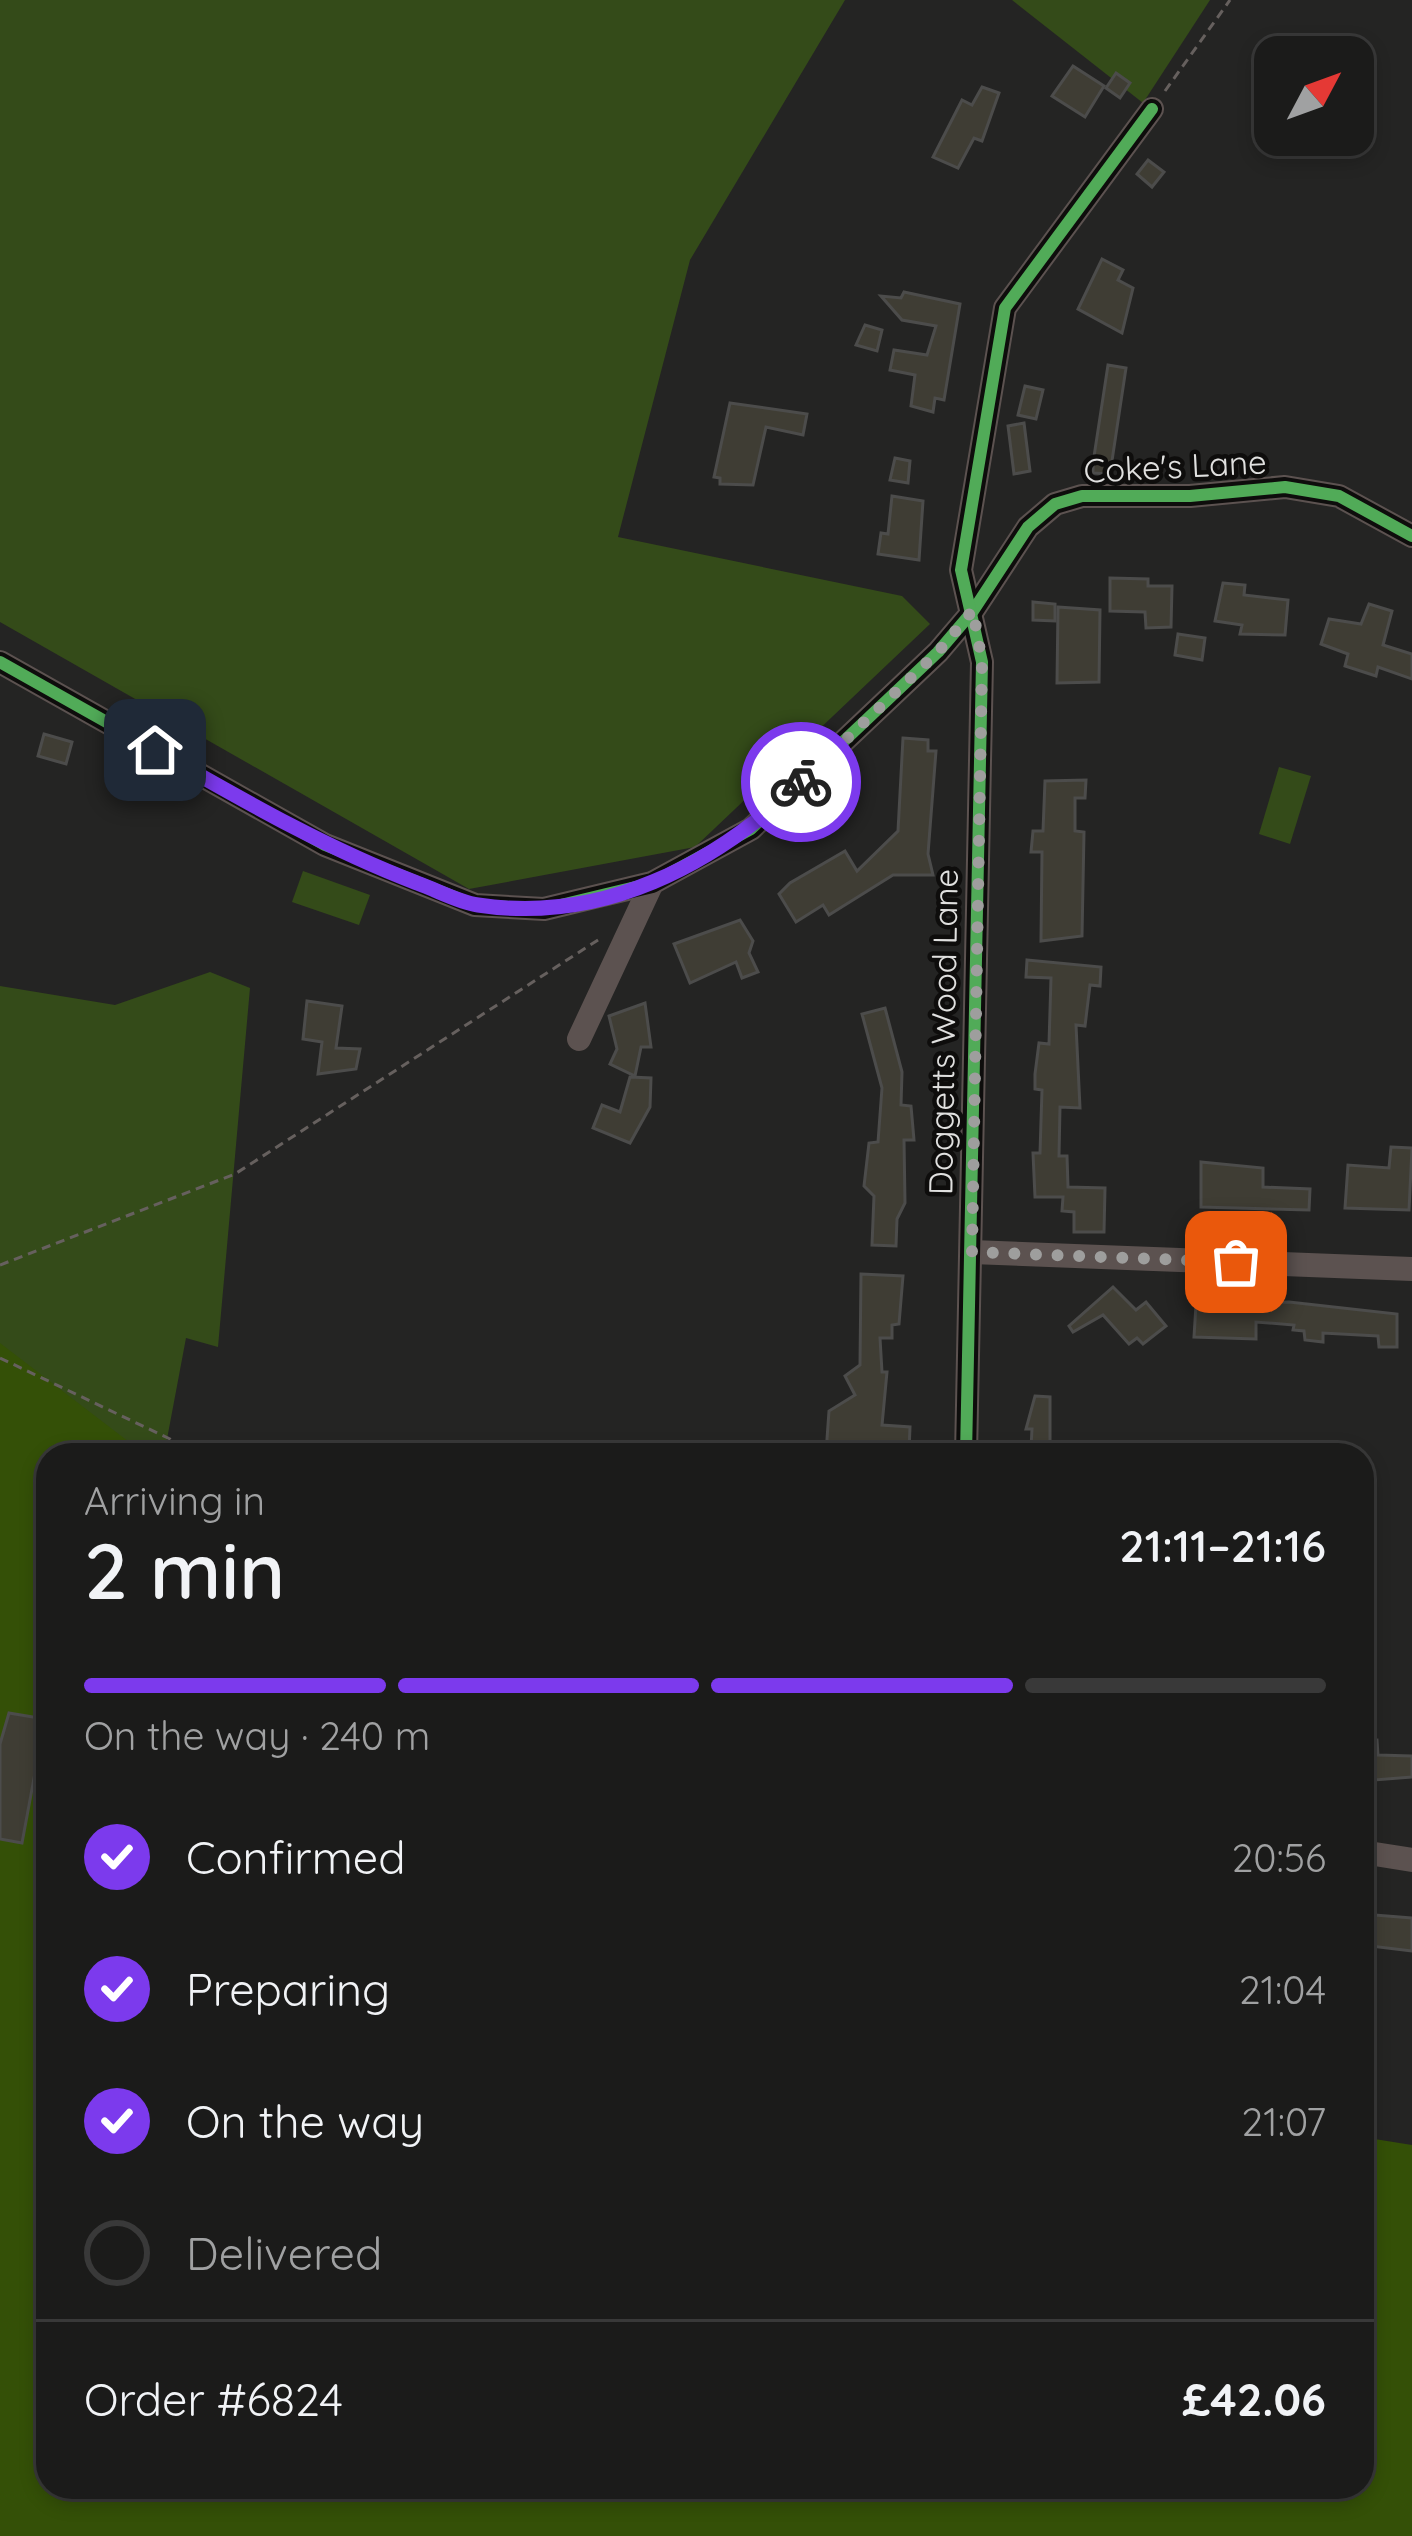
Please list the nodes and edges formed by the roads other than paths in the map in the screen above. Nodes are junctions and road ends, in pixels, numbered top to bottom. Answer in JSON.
{"nodes":[{"id":1,"x":1152,"y":110,"type":"road end"},
{"id":2,"x":1412,"y":536,"type":"edge"},
{"id":3,"x":973,"y":610,"type":"junction"},
{"id":4,"x":0,"y":662,"type":"edge"},
{"id":5,"x":652,"y":884,"type":"junction"},
{"id":6,"x":579,"y":1040,"type":"dead end"},
{"id":7,"x":972,"y":1252,"type":"junction"},
{"id":8,"x":1412,"y":1269,"type":"edge"},
{"id":9,"x":965,"y":1443,"type":"edge"},
{"id":10,"x":1374,"y":1854,"type":"edge"},
{"id":11,"x":1412,"y":1860,"type":"edge"}],
"edges":[{"from":1,"to":3,"type":"street","name":"Doggetts Wood Lane"},
{"from":2,"to":3,"type":"street","name":"Coke's Lane"},
{"from":3,"to":5,"type":"street","name":"Coke's Lane"},
{"from":3,"to":7,"type":"street","name":"Doggetts Wood Lane"},
{"from":4,"to":5,"type":"street","name":"Coke's Lane"},
{"from":5,"to":6,"type":"street"},
{"from":7,"to":8,"type":"street"},
{"from":7,"to":9,"type":"street","name":"Doggetts Wood Lane"},
{"from":10,"to":11,"type":"street"}]}
